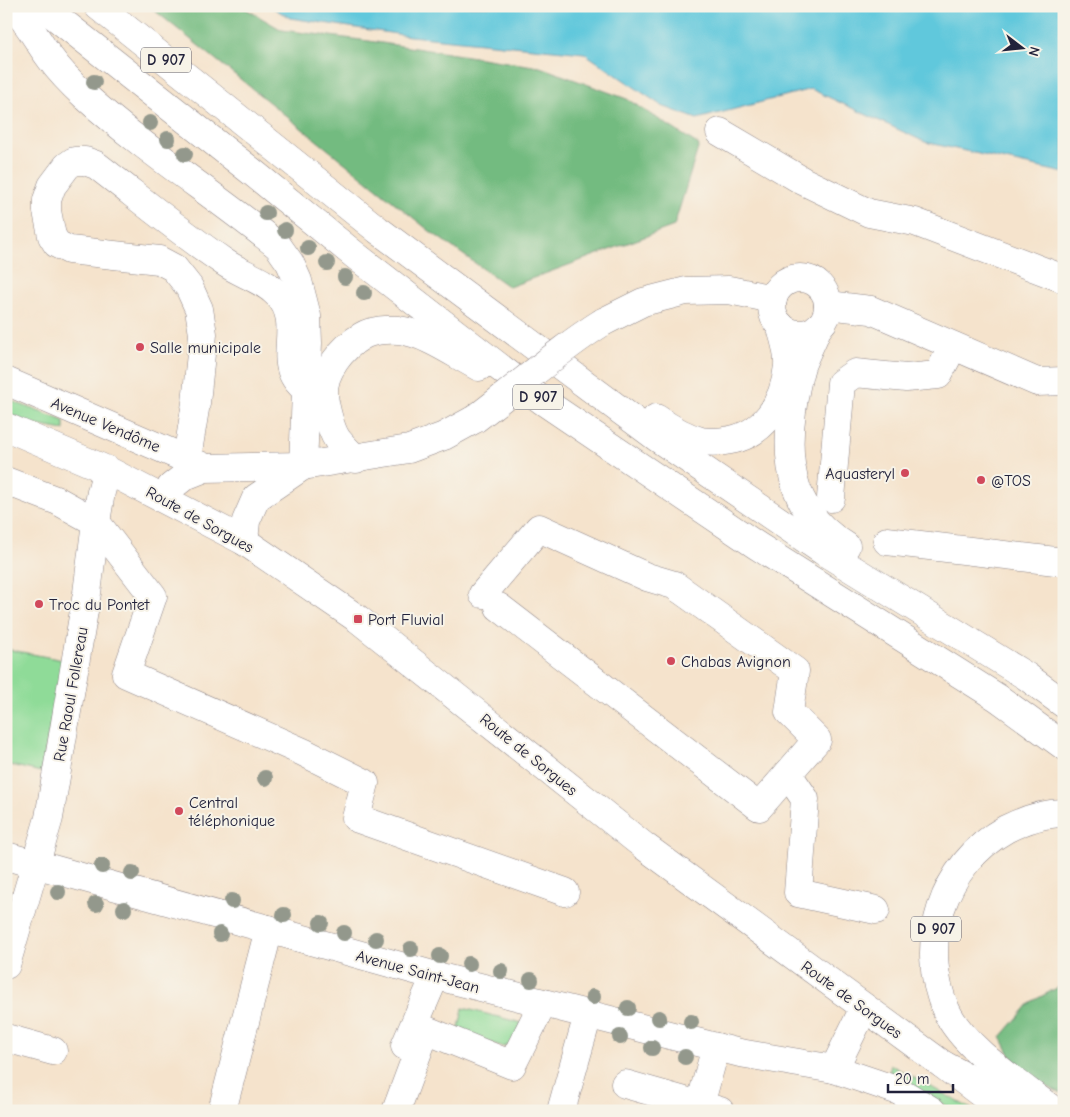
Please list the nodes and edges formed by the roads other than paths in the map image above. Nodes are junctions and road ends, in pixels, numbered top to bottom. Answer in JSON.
{"nodes":[{"id":1,"x":12,"y":6,"type":"edge"},
{"id":2,"x":42,"y":6,"type":"edge"},
{"id":3,"x":98,"y":6,"type":"edge"},
{"id":4,"x":720,"y":132,"type":"dead end"},
{"id":5,"x":378,"y":230,"type":"junction"},
{"id":6,"x":1064,"y":279,"type":"edge"},
{"id":7,"x":773,"y":299,"type":"junction"},
{"id":8,"x":823,"y":316,"type":"junction"},
{"id":9,"x":780,"y":325,"type":"junction"},
{"id":10,"x":953,"y":346,"type":"junction"},
{"id":11,"x":6,"y":381,"type":"edge"},
{"id":12,"x":1064,"y":381,"type":"edge"},
{"id":13,"x":306,"y":390,"type":"junction"},
{"id":14,"x":544,"y":401,"type":"junction"},
{"id":15,"x":6,"y":427,"type":"edge"},
{"id":16,"x":356,"y":459,"type":"junction"},
{"id":17,"x":207,"y":464,"type":"junction"},
{"id":18,"x":303,"y":466,"type":"junction"},
{"id":19,"x":107,"y":470,"type":"junction"},
{"id":20,"x":6,"y":481,"type":"edge"},
{"id":21,"x":256,"y":498,"type":"junction"},
{"id":22,"x":831,"y":498,"type":"dead end"},
{"id":23,"x":166,"y":500,"type":"junction"},
{"id":24,"x":96,"y":522,"type":"junction"},
{"id":25,"x":887,"y":540,"type":"dead end"},
{"id":26,"x":244,"y":541,"type":"junction"},
{"id":27,"x":1064,"y":562,"type":"edge"},
{"id":28,"x":1026,"y":676,"type":"junction"},
{"id":29,"x":1064,"y":704,"type":"edge"},
{"id":30,"x":1064,"y":746,"type":"edge"},
{"id":31,"x":788,"y":774,"type":"junction"},
{"id":32,"x":1064,"y":813,"type":"edge"},
{"id":33,"x":6,"y":856,"type":"edge"},
{"id":34,"x":36,"y":864,"type":"junction"},
{"id":35,"x":564,"y":892,"type":"dead end"},
{"id":36,"x":876,"y":910,"type":"dead end"},
{"id":37,"x":269,"y":929,"type":"junction"},
{"id":38,"x":6,"y":965,"type":"edge"},
{"id":39,"x":435,"y":976,"type":"junction"},
{"id":40,"x":543,"y":1003,"type":"junction"},
{"id":41,"x":864,"y":1008,"type":"junction"},
{"id":42,"x":588,"y":1015,"type":"junction"},
{"id":43,"x":6,"y":1038,"type":"edge"},
{"id":44,"x":716,"y":1047,"type":"junction"},
{"id":45,"x":53,"y":1051,"type":"dead end"},
{"id":46,"x":942,"y":1064,"type":"junction"},
{"id":47,"x":834,"y":1069,"type":"junction"},
{"id":48,"x":625,"y":1084,"type":"dead end"},
{"id":49,"x":710,"y":1108,"type":"edge"},
{"id":50,"x":919,"y":1108,"type":"edge"},
{"id":51,"x":222,"y":1111,"type":"edge"},
{"id":52,"x":379,"y":1111,"type":"edge"},
{"id":53,"x":396,"y":1111,"type":"edge"},
{"id":54,"x":561,"y":1111,"type":"edge"},
{"id":55,"x":1004,"y":1111,"type":"edge"},
{"id":56,"x":1035,"y":1111,"type":"edge"},
{"id":57,"x":1054,"y":1111,"type":"edge"}],
"edges":[{"from":1,"to":13,"type":"main road"},
{"from":2,"to":14,"type":"main road","number":"D 907"},
{"from":3,"to":5,"type":"main road","number":"D 907"},
{"from":4,"to":6,"type":"main road"},
{"from":5,"to":9,"type":"main road"},
{"from":5,"to":28,"type":"main road","number":"D 907"},
{"from":7,"to":8,"type":"main road"},
{"from":7,"to":9,"type":"main road"},
{"from":7,"to":16,"type":"main road","bridge":true},
{"from":8,"to":9,"type":"main road"},
{"from":8,"to":10,"type":"main road"},
{"from":8,"to":28,"type":"main road"},
{"from":10,"to":12,"type":"main road"},
{"from":10,"to":22,"type":"main road"},
{"from":11,"to":17,"type":"main road","name":"Avenue Vendôme"},
{"from":13,"to":17,"type":"main road"},
{"from":13,"to":18,"type":"main road"},
{"from":14,"to":16,"type":"main road"},
{"from":14,"to":30,"type":"main road","number":"D 907"},
{"from":15,"to":19,"type":"main road","name":"Route de Sorgues"},
{"from":16,"to":18,"type":"main road"},
{"from":17,"to":18,"type":"main road"},
{"from":17,"to":21,"type":"main road"},
{"from":17,"to":23,"type":"main road"},
{"from":18,"to":21,"type":"main road"},
{"from":19,"to":23,"type":"main road","name":"Route de Sorgues"},
{"from":19,"to":24,"type":"main road","name":"Rue Raoul Follereau"},
{"from":20,"to":24,"type":"main road"},
{"from":21,"to":26,"type":"main road"},
{"from":23,"to":26,"type":"main road","name":"Route de Sorgues"},
{"from":24,"to":34,"type":"main road","name":"Rue Raoul Follereau"},
{"from":24,"to":35,"type":"main road"},
{"from":25,"to":27,"type":"main road"},
{"from":26,"to":41,"type":"main road","name":"Route de Sorgues"},
{"from":28,"to":29,"type":"main road","number":"D 907"},
{"from":31,"to":31,"type":"main road"},
{"from":31,"to":36,"type":"main road"},
{"from":32,"to":57,"type":"main road","number":"D 907"},
{"from":33,"to":34,"type":"main road","name":"Avenue Saint-Jean"},
{"from":34,"to":37,"type":"main road","name":"Avenue Saint-Jean"},
{"from":34,"to":38,"type":"main road","name":"Rue Raoul Follereau"},
{"from":37,"to":39,"type":"main road","name":"Avenue Saint-Jean"},
{"from":37,"to":51,"type":"main road"},
{"from":39,"to":40,"type":"main road","name":"Avenue Saint-Jean"},
{"from":39,"to":52,"type":"main road"},
{"from":40,"to":42,"type":"main road","name":"Avenue Saint-Jean"},
{"from":40,"to":53,"type":"main road"},
{"from":41,"to":46,"type":"main road","name":"Route de Sorgues"},
{"from":41,"to":47,"type":"main road"},
{"from":42,"to":44,"type":"main road","name":"Avenue Saint-Jean"},
{"from":42,"to":54,"type":"main road"},
{"from":43,"to":45,"type":"main road"},
{"from":44,"to":47,"type":"main road","name":"Avenue Saint-Jean"},
{"from":44,"to":49,"type":"main road"},
{"from":46,"to":55,"type":"main road"},
{"from":46,"to":56,"type":"main road","name":"Route de Sorgues"},
{"from":47,"to":50,"type":"main road","name":"Avenue Saint-Jean"},
{"from":48,"to":49,"type":"main road"}]}
